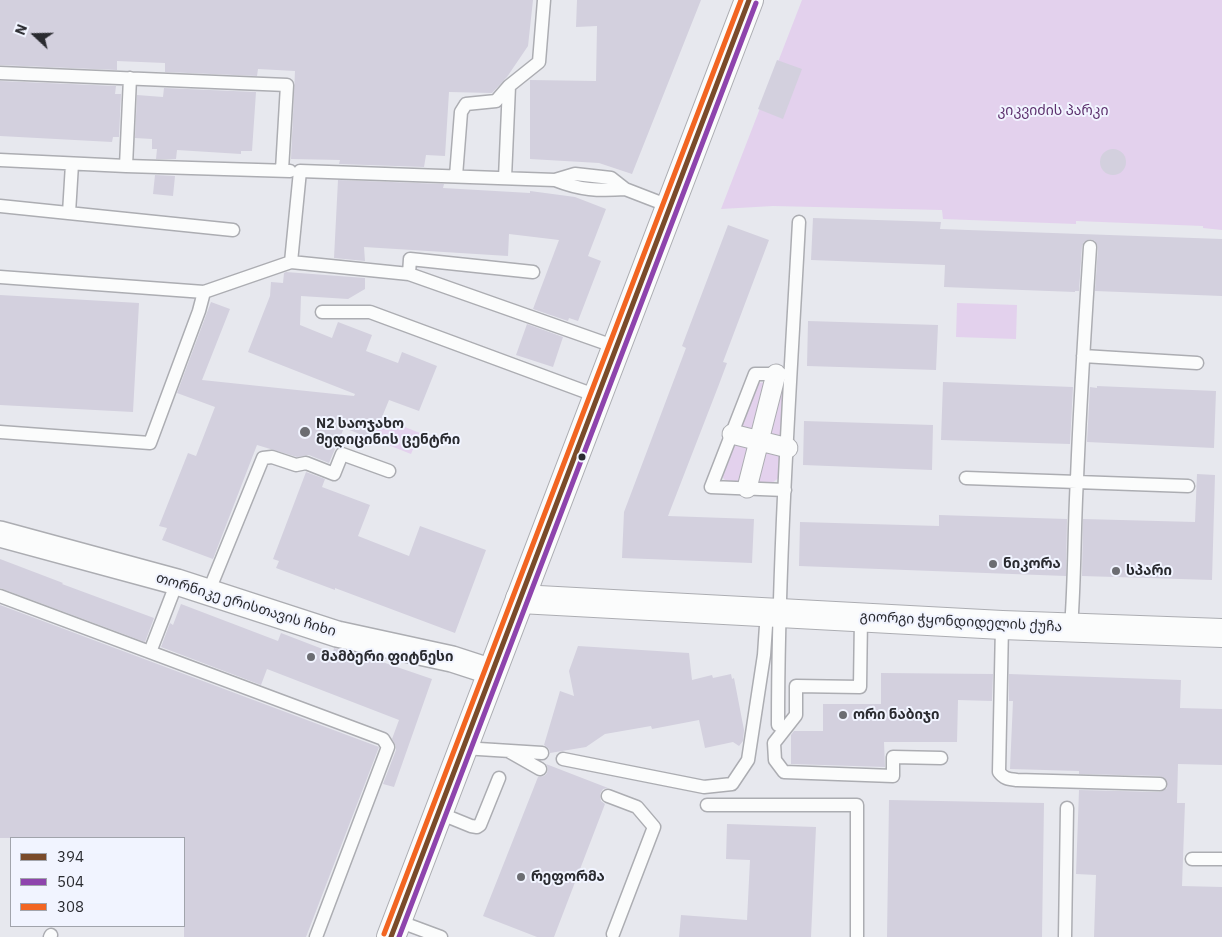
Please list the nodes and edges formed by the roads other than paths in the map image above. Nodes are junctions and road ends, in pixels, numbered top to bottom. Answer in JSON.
{"nodes":[{"id":1,"x":544,"y":0,"type":"edge"},
{"id":2,"x":749,"y":0,"type":"edge"},
{"id":3,"x":0,"y":73,"type":"edge"},
{"id":4,"x":130,"y":78,"type":"junction"},
{"id":5,"x":509,"y":86,"type":"junction"},
{"id":6,"x":0,"y":160,"type":"edge"},
{"id":7,"x":72,"y":164,"type":"junction"},
{"id":8,"x":126,"y":166,"type":"junction"},
{"id":9,"x":282,"y":170,"type":"junction"},
{"id":10,"x":300,"y":171,"type":"junction"},
{"id":11,"x":456,"y":176,"type":"junction"},
{"id":12,"x":505,"y":178,"type":"junction"},
{"id":13,"x":0,"y":206,"type":"edge"},
{"id":14,"x":670,"y":206,"type":"junction"},
{"id":15,"x":69,"y":213,"type":"junction"},
{"id":16,"x":799,"y":222,"type":"dead end"},
{"id":17,"x":233,"y":230,"type":"dead end"},
{"id":18,"x":1090,"y":247,"type":"dead end"},
{"id":19,"x":291,"y":262,"type":"junction"},
{"id":20,"x":533,"y":272,"type":"dead end"},
{"id":21,"x":409,"y":274,"type":"junction"},
{"id":22,"x":0,"y":277,"type":"edge"},
{"id":23,"x":204,"y":292,"type":"junction"},
{"id":24,"x":322,"y":312,"type":"dead end"},
{"id":25,"x":616,"y":347,"type":"junction"},
{"id":26,"x":1083,"y":356,"type":"junction"},
{"id":27,"x":1197,"y":363,"type":"dead end"},
{"id":28,"x":784,"y":374,"type":"junction"},
{"id":29,"x":597,"y":396,"type":"junction"},
{"id":30,"x":0,"y":432,"type":"edge"},
{"id":31,"x":732,"y":434,"type":"junction"},
{"id":32,"x":759,"y":440,"type":"junction"},
{"id":33,"x":788,"y":448,"type":"junction"},
{"id":34,"x":389,"y":472,"type":"dead end"},
{"id":35,"x":966,"y":478,"type":"dead end"},
{"id":36,"x":1076,"y":481,"type":"junction"},
{"id":37,"x":1188,"y":486,"type":"dead end"},
{"id":38,"x":747,"y":488,"type":"junction"},
{"id":39,"x":785,"y":490,"type":"junction"},
{"id":40,"x":0,"y":534,"type":"edge"},
{"id":41,"x":177,"y":582,"type":"junction"},
{"id":42,"x":208,"y":592,"type":"junction"},
{"id":43,"x":0,"y":596,"type":"edge"},
{"id":44,"x":520,"y":598,"type":"junction"},
{"id":45,"x":773,"y":612,"type":"junction"},
{"id":46,"x":861,"y":617,"type":"junction"},
{"id":47,"x":1002,"y":625,"type":"junction"},
{"id":48,"x":1071,"y":627,"type":"junction"},
{"id":49,"x":1222,"y":633,"type":"edge"},
{"id":50,"x":150,"y":652,"type":"junction"},
{"id":51,"x":492,"y":672,"type":"junction"},
{"id":52,"x":778,"y":725,"type":"dead end"},
{"id":53,"x":463,"y":748,"type":"junction"},
{"id":54,"x":506,"y":750,"type":"junction"},
{"id":55,"x":542,"y":753,"type":"dead end"},
{"id":56,"x":941,"y":758,"type":"dead end"},
{"id":57,"x":562,"y":759,"type":"dead end"},
{"id":58,"x":540,"y":769,"type":"dead end"},
{"id":59,"x":499,"y":778,"type":"dead end"},
{"id":60,"x":1160,"y":784,"type":"dead end"},
{"id":61,"x":608,"y":796,"type":"dead end"},
{"id":62,"x":707,"y":805,"type":"dead end"},
{"id":63,"x":1067,"y":808,"type":"dead end"},
{"id":64,"x":439,"y":812,"type":"junction"},
{"id":65,"x":1192,"y":859,"type":"dead end"},
{"id":66,"x":1222,"y":859,"type":"edge"},
{"id":67,"x":394,"y":929,"type":"edge"},
{"id":68,"x":613,"y":934,"type":"dead end"},
{"id":69,"x":316,"y":937,"type":"edge"},
{"id":70,"x":441,"y":937,"type":"edge"},
{"id":71,"x":857,"y":937,"type":"edge"},
{"id":72,"x":1065,"y":937,"type":"edge"}],
"edges":[{"from":1,"to":5,"type":"lane"},
{"from":2,"to":14,"type":"main road"},
{"from":3,"to":4,"type":"lane"},
{"from":4,"to":8,"type":"lane"},
{"from":4,"to":9,"type":"lane"},
{"from":5,"to":11,"type":"lane"},
{"from":5,"to":12,"type":"lane"},
{"from":6,"to":7,"type":"lane"},
{"from":7,"to":8,"type":"lane"},
{"from":7,"to":15,"type":"lane"},
{"from":8,"to":9,"type":"lane"},
{"from":9,"to":10,"type":"lane"},
{"from":10,"to":11,"type":"lane"},
{"from":10,"to":19,"type":"lane"},
{"from":11,"to":12,"type":"lane"},
{"from":12,"to":14,"type":"lane"},
{"from":13,"to":15,"type":"lane"},
{"from":14,"to":25,"type":"main road"},
{"from":15,"to":17,"type":"lane"},
{"from":16,"to":28,"type":"lane"},
{"from":18,"to":26,"type":"lane"},
{"from":19,"to":21,"type":"lane"},
{"from":19,"to":23,"type":"lane"},
{"from":20,"to":21,"type":"lane"},
{"from":21,"to":25,"type":"lane"},
{"from":22,"to":23,"type":"lane"},
{"from":23,"to":30,"type":"lane"},
{"from":24,"to":29,"type":"lane"},
{"from":25,"to":29,"type":"main road"},
{"from":26,"to":27,"type":"lane"},
{"from":26,"to":36,"type":"lane"},
{"from":28,"to":31,"type":"lane"},
{"from":28,"to":32,"type":"street"},
{"from":28,"to":33,"type":"lane"},
{"from":29,"to":44,"type":"main road"},
{"from":31,"to":32,"type":"street"},
{"from":31,"to":38,"type":"lane"},
{"from":32,"to":33,"type":"street"},
{"from":32,"to":38,"type":"street"},
{"from":33,"to":39,"type":"lane"},
{"from":34,"to":42,"type":"lane"},
{"from":35,"to":36,"type":"lane"},
{"from":36,"to":37,"type":"lane"},
{"from":36,"to":48,"type":"lane"},
{"from":38,"to":39,"type":"lane"},
{"from":39,"to":45,"type":"lane"},
{"from":40,"to":41,"type":"street","name":"თორნიკე ერისთავის ჩიხი"},
{"from":41,"to":42,"type":"street","name":"თორნიკე ერისთავის ჩიხი"},
{"from":41,"to":50,"type":"lane"},
{"from":42,"to":51,"type":"street","name":"თორნიკე ერისთავის ჩიხი"},
{"from":43,"to":50,"type":"lane"},
{"from":44,"to":45,"type":"main road","name":"გიორგი ჭყონდიდელის ქუჩა"},
{"from":44,"to":51,"type":"main road"},
{"from":45,"to":46,"type":"main road","name":"გიორგი ჭყონდიდელის ქუჩა"},
{"from":45,"to":52,"type":"lane"},
{"from":45,"to":57,"type":"lane"},
{"from":46,"to":47,"type":"main road","name":"გიორგი ჭყონდიდელის ქუჩა"},
{"from":46,"to":56,"type":"lane"},
{"from":47,"to":48,"type":"main road","name":"გიორგი ჭყონდიდელის ქუჩა"},
{"from":47,"to":60,"type":"lane"},
{"from":48,"to":49,"type":"main road","name":"გიორგი ჭყონდიდელის ქუჩა"},
{"from":50,"to":69,"type":"lane"},
{"from":51,"to":53,"type":"main road"},
{"from":53,"to":54,"type":"lane"},
{"from":53,"to":64,"type":"main road"},
{"from":54,"to":55,"type":"lane"},
{"from":54,"to":58,"type":"lane"},
{"from":59,"to":64,"type":"lane"},
{"from":61,"to":68,"type":"lane"},
{"from":62,"to":71,"type":"lane"},
{"from":63,"to":72,"type":"lane"},
{"from":64,"to":67,"type":"main road"},
{"from":65,"to":66,"type":"lane"},
{"from":67,"to":70,"type":"lane"}]}
